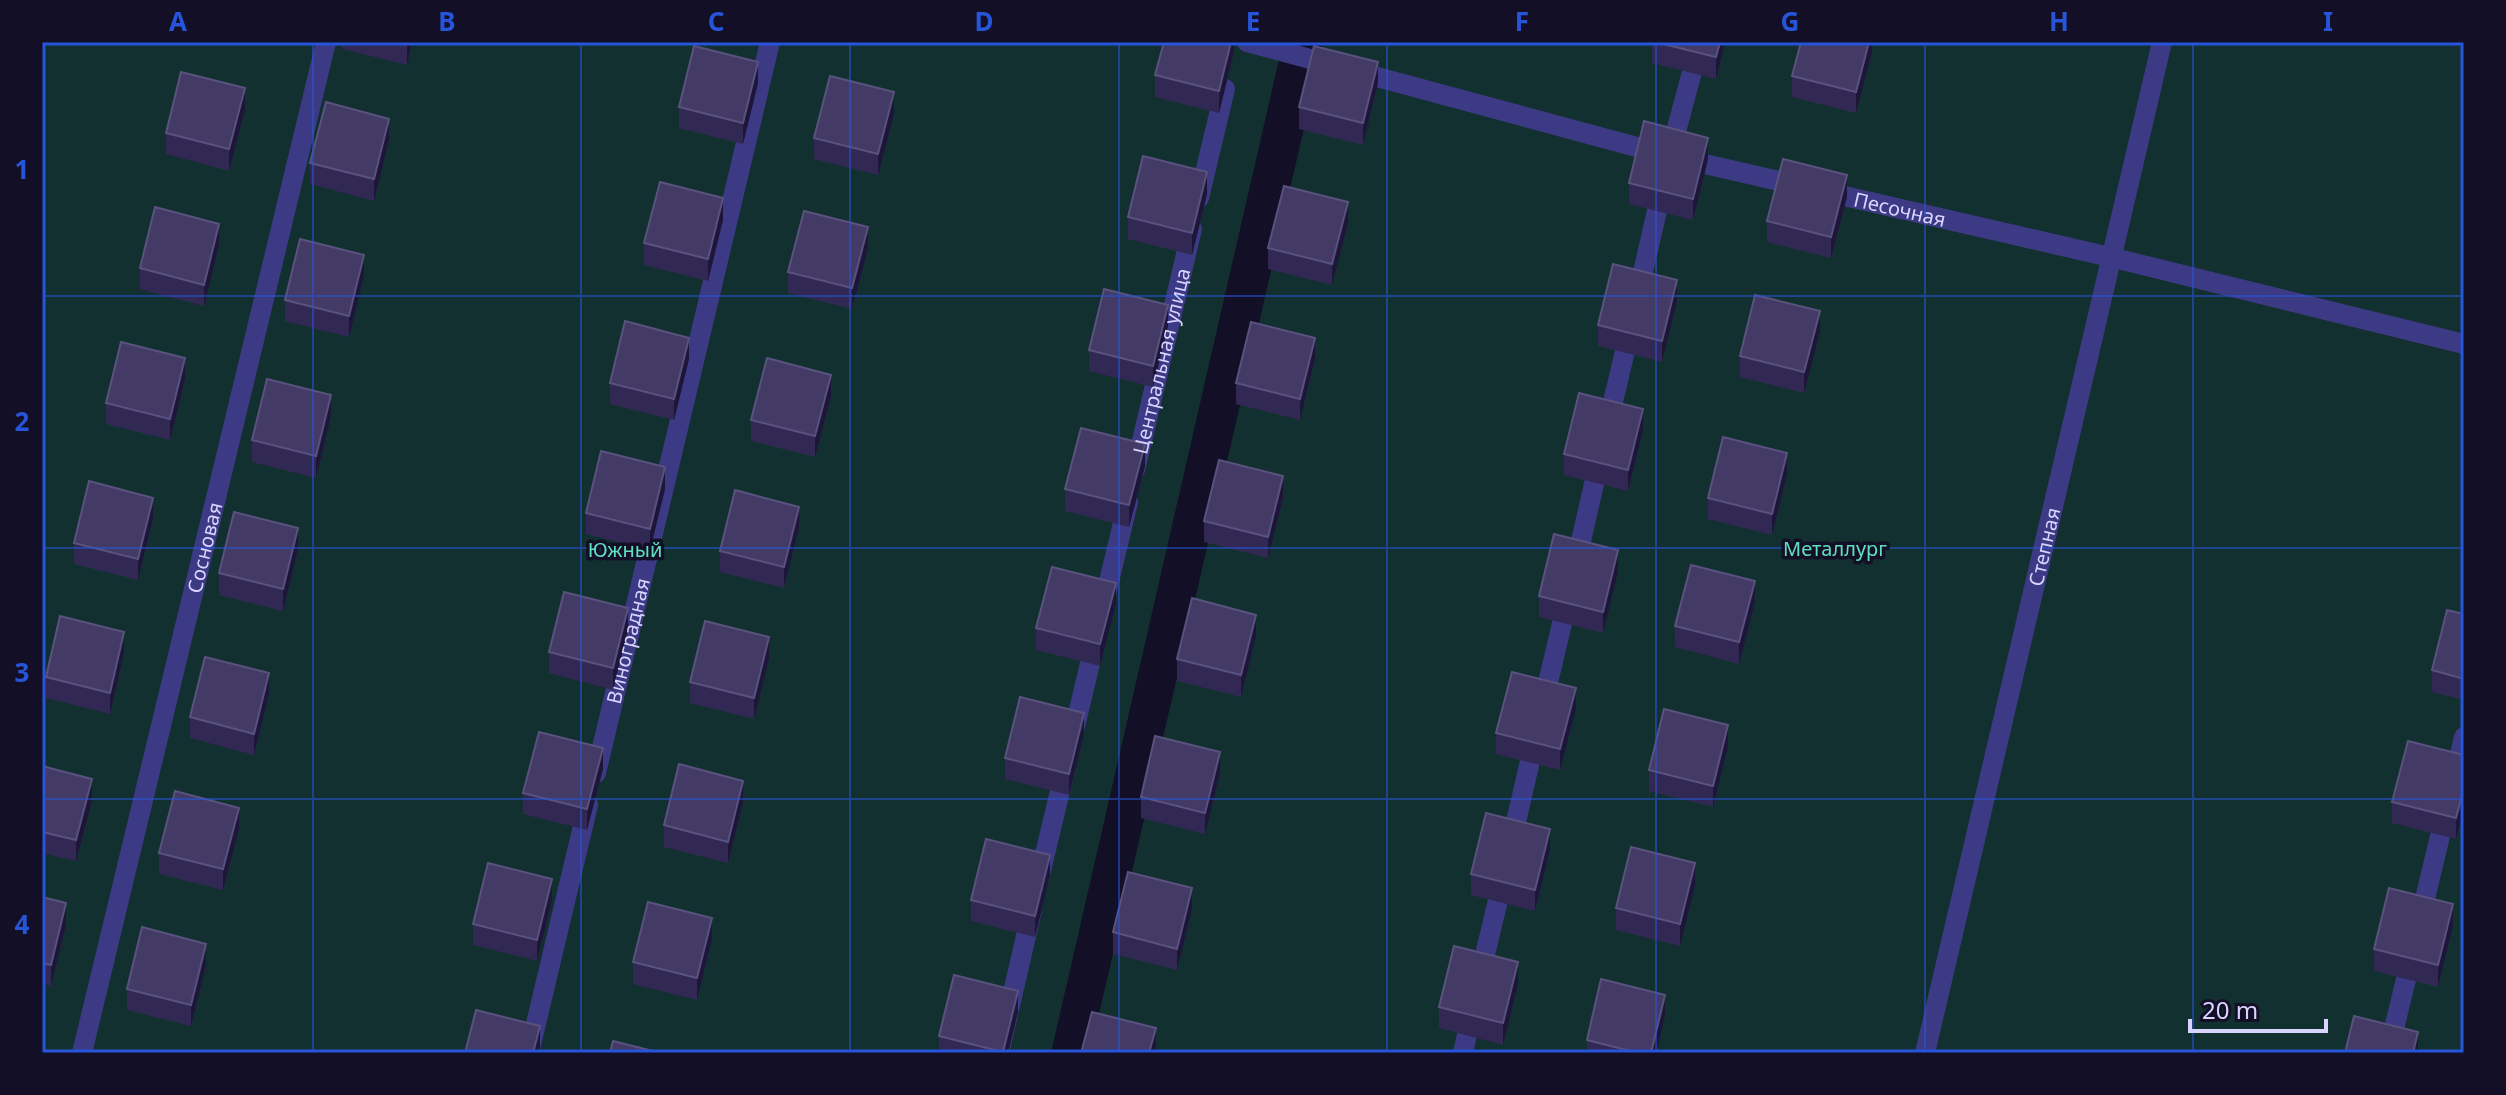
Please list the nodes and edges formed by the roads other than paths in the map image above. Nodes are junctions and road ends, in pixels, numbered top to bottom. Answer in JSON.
{"nodes":[{"id":1,"x":326,"y":42,"type":"edge"},
{"id":2,"x":770,"y":42,"type":"edge"},
{"id":3,"x":1247,"y":42,"type":"edge"},
{"id":4,"x":1700,"y":42,"type":"edge"},
{"id":5,"x":2162,"y":42,"type":"edge"},
{"id":6,"x":1232,"y":58,"type":"edge"},
{"id":7,"x":1670,"y":156,"type":"junction"},
{"id":8,"x":2110,"y":257,"type":"junction"},
{"id":9,"x":2464,"y":344,"type":"edge"},
{"id":10,"x":2464,"y":737,"type":"edge"},
{"id":11,"x":82,"y":1053,"type":"edge"},
{"id":12,"x":529,"y":1053,"type":"edge"},
{"id":13,"x":999,"y":1053,"type":"edge"},
{"id":14,"x":1463,"y":1053,"type":"edge"},
{"id":15,"x":1925,"y":1053,"type":"edge"},
{"id":16,"x":2388,"y":1053,"type":"edge"}],
"edges":[{"from":1,"to":11,"type":"street","name":"Сосновая"},
{"from":2,"to":12,"type":"street","name":"Виноградная"},
{"from":3,"to":7,"type":"street","name":"Песочная"},
{"from":4,"to":7,"type":"street"},
{"from":5,"to":8,"type":"street","name":"Степная"},
{"from":6,"to":13,"type":"street","name":"Центральная улица"},
{"from":7,"to":8,"type":"street","name":"Песочная"},
{"from":7,"to":14,"type":"street"},
{"from":8,"to":9,"type":"street","name":"Песочная"},
{"from":8,"to":15,"type":"street","name":"Степная"},
{"from":10,"to":16,"type":"street"}]}
